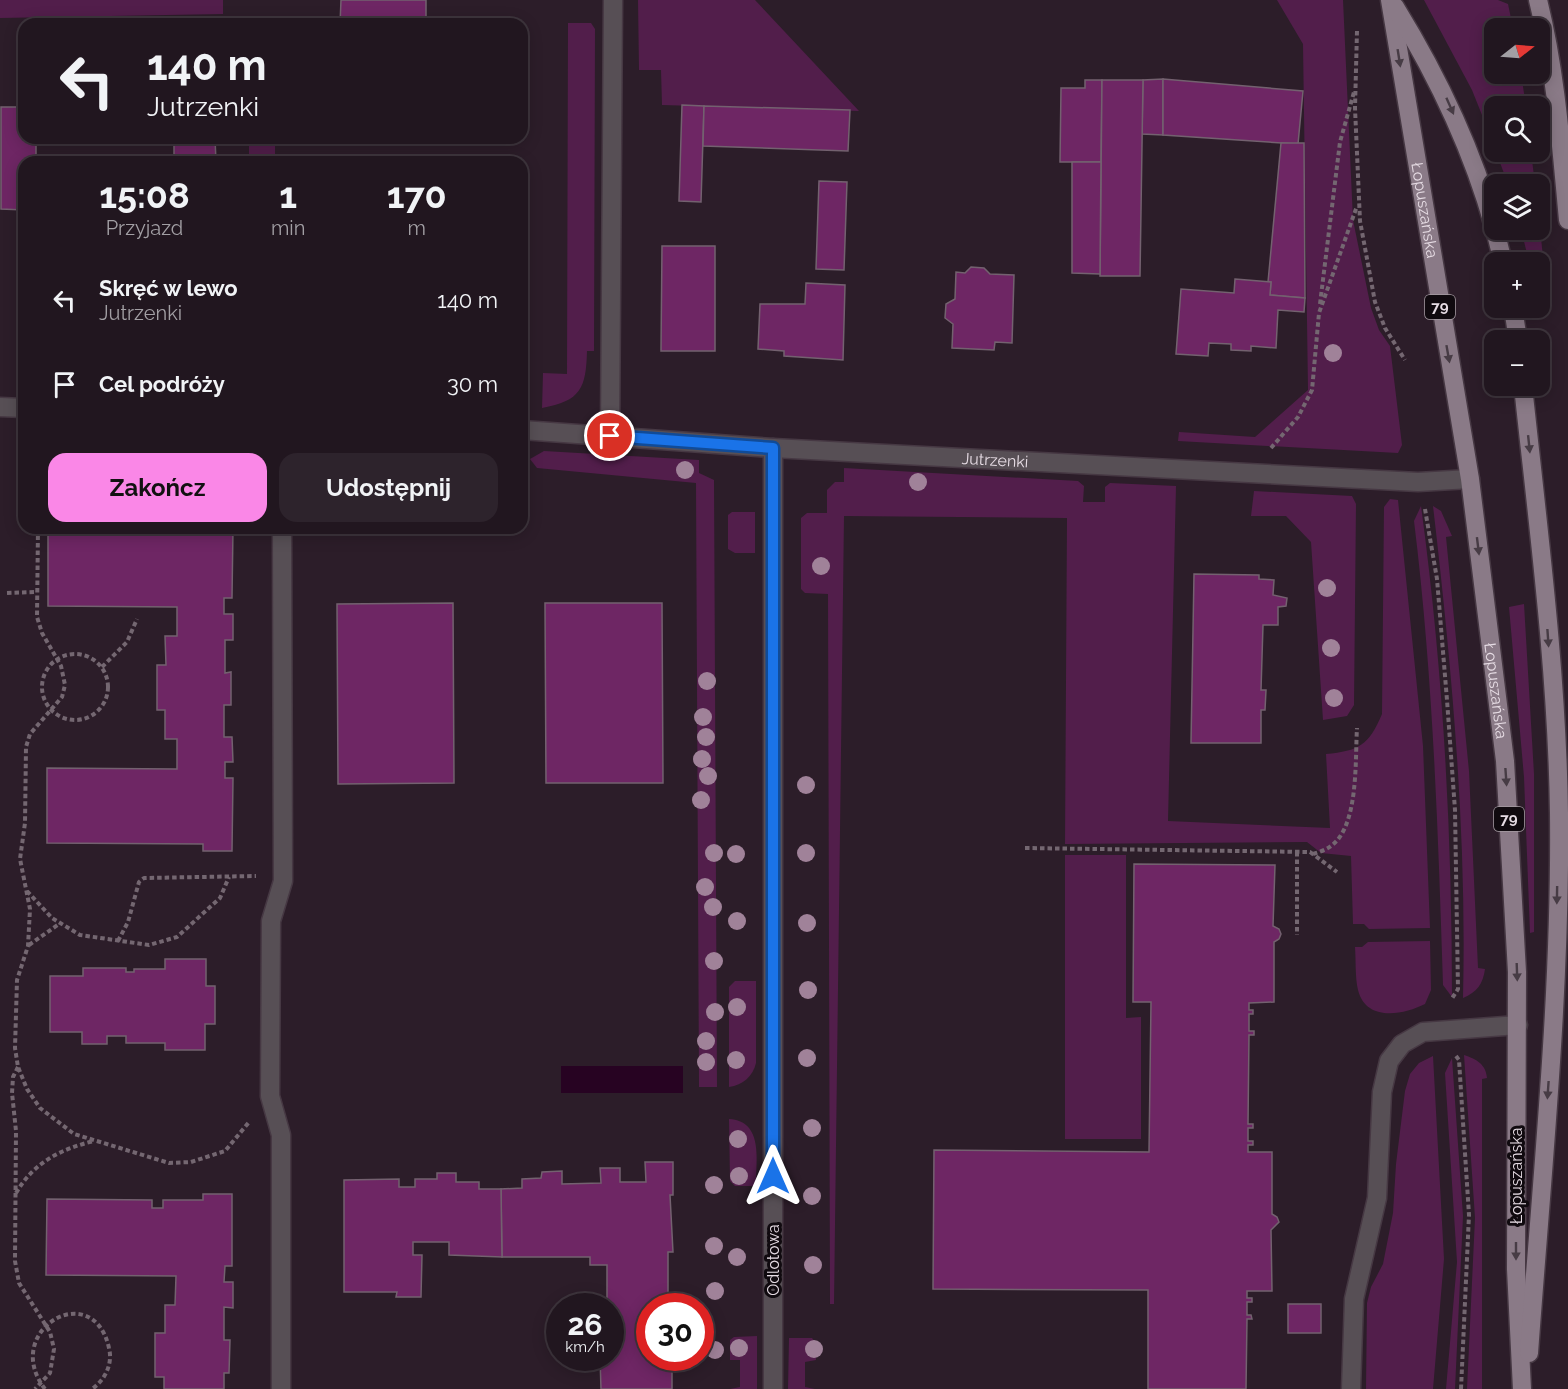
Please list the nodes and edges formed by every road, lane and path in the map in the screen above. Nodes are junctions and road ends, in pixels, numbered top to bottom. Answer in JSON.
{"nodes":[{"id":1,"x":614,"y":0,"type":"edge"},
{"id":2,"x":1390,"y":0,"type":"edge"},
{"id":3,"x":1538,"y":0,"type":"edge"},
{"id":4,"x":1357,"y":31,"type":"dead end"},
{"id":5,"x":1355,"y":87,"type":"junction"},
{"id":6,"x":1484,"y":197,"type":"edge"},
{"id":7,"x":1358,"y":202,"type":"junction"},
{"id":8,"x":1568,"y":220,"type":"edge"},
{"id":9,"x":1319,"y":313,"type":"junction"},
{"id":10,"x":1405,"y":360,"type":"dead end"},
{"id":11,"x":1524,"y":396,"type":"edge"},
{"id":12,"x":0,"y":407,"type":"edge"},
{"id":13,"x":18,"y":408,"type":"edge"},
{"id":14,"x":528,"y":430,"type":"edge"},
{"id":15,"x":610,"y":436,"type":"junction"},
{"id":16,"x":773,"y":448,"type":"junction"},
{"id":17,"x":1266,"y":453,"type":"dead end"},
{"id":18,"x":1470,"y":479,"type":"junction"},
{"id":19,"x":1421,"y":504,"type":"dead end"},
{"id":20,"x":38,"y":534,"type":"edge"},
{"id":21,"x":282,"y":534,"type":"edge"},
{"id":22,"x":37,"y":592,"type":"junction"},
{"id":23,"x":7,"y":593,"type":"dead end"},
{"id":24,"x":137,"y":619,"type":"dead end"},
{"id":25,"x":57,"y":660,"type":"junction"},
{"id":26,"x":102,"y":667,"type":"junction"},
{"id":27,"x":51,"y":710,"type":"junction"},
{"id":28,"x":1357,"y":728,"type":"dead end"},
{"id":29,"x":1025,"y":848,"type":"dead end"},
{"id":30,"x":1297,"y":852,"type":"junction"},
{"id":31,"x":1313,"y":854,"type":"junction"},
{"id":32,"x":1337,"y":872,"type":"dead end"},
{"id":33,"x":282,"y":876,"type":"junction"},
{"id":34,"x":229,"y":877,"type":"junction"},
{"id":35,"x":26,"y":891,"type":"junction"},
{"id":36,"x":59,"y":924,"type":"junction"},
{"id":37,"x":1297,"y":935,"type":"dead end"},
{"id":38,"x":118,"y":941,"type":"junction"},
{"id":39,"x":28,"y":946,"type":"junction"},
{"id":40,"x":1451,"y":1000,"type":"dead end"},
{"id":41,"x":1518,"y":1025,"type":"junction"},
{"id":42,"x":1453,"y":1054,"type":"dead end"},
{"id":43,"x":18,"y":1067,"type":"junction"},
{"id":44,"x":274,"y":1108,"type":"junction"},
{"id":45,"x":95,"y":1141,"type":"junction"},
{"id":46,"x":15,"y":1194,"type":"junction"},
{"id":47,"x":44,"y":1322,"type":"junction"},
{"id":48,"x":35,"y":1331,"type":"dead end"},
{"id":49,"x":30,"y":1338,"type":"dead end"},
{"id":50,"x":27,"y":1353,"type":"dead end"},
{"id":51,"x":28,"y":1360,"type":"dead end"},
{"id":52,"x":40,"y":1384,"type":"junction"},
{"id":53,"x":35,"y":1389,"type":"edge"},
{"id":54,"x":45,"y":1389,"type":"edge"},
{"id":55,"x":92,"y":1389,"type":"edge"},
{"id":56,"x":281,"y":1389,"type":"edge"},
{"id":57,"x":772,"y":1389,"type":"edge"},
{"id":58,"x":1351,"y":1389,"type":"edge"},
{"id":59,"x":1461,"y":1389,"type":"edge"},
{"id":60,"x":1522,"y":1389,"type":"edge"},
{"id":61,"x":1526,"y":1389,"type":"edge"}],
"edges":[{"from":1,"to":15,"type":"street"},
{"from":2,"to":6,"type":"main road","one_way":true},
{"from":2,"to":18,"type":"main road","name":"Łopuszańska","number":"79","one_way":true},
{"from":3,"to":8,"type":"main road"},
{"from":4,"to":5,"type":"path"},
{"from":5,"to":7,"type":"path"},
{"from":5,"to":9,"type":"path"},
{"from":7,"to":9,"type":"path"},
{"from":7,"to":10,"type":"path"},
{"from":9,"to":17,"type":"path"},
{"from":11,"to":61,"type":"main road","one_way":true},
{"from":12,"to":13,"type":"street"},
{"from":14,"to":15,"type":"street","name":"Jutrzenki"},
{"from":15,"to":16,"type":"street","name":"Jutrzenki"},
{"from":16,"to":18,"type":"street","name":"Jutrzenki"},
{"from":16,"to":57,"type":"street","name":"Odlotowa"},
{"from":18,"to":41,"type":"main road","name":"Łopuszańska","number":"79","one_way":true},
{"from":19,"to":40,"type":"path"},
{"from":20,"to":22,"type":"path"},
{"from":21,"to":33,"type":"street"},
{"from":22,"to":23,"type":"path"},
{"from":22,"to":25,"type":"path"},
{"from":24,"to":26,"type":"path"},
{"from":25,"to":26,"type":"path"},
{"from":25,"to":27,"type":"path"},
{"from":25,"to":27,"type":"path"},
{"from":26,"to":27,"type":"path"},
{"from":27,"to":35,"type":"path"},
{"from":28,"to":31,"type":"path"},
{"from":29,"to":30,"type":"path"},
{"from":30,"to":31,"type":"path"},
{"from":30,"to":37,"type":"path"},
{"from":31,"to":32,"type":"path"},
{"from":33,"to":34,"type":"path"},
{"from":33,"to":44,"type":"street"},
{"from":34,"to":38,"type":"path"},
{"from":34,"to":38,"type":"path"},
{"from":35,"to":36,"type":"path"},
{"from":35,"to":39,"type":"path"},
{"from":36,"to":38,"type":"path"},
{"from":36,"to":39,"type":"path"},
{"from":39,"to":43,"type":"path"},
{"from":41,"to":58,"type":"street"},
{"from":41,"to":60,"type":"main road","name":"Łopuszańska","number":"79","one_way":true},
{"from":42,"to":59,"type":"path"},
{"from":43,"to":45,"type":"path"},
{"from":43,"to":46,"type":"path"},
{"from":44,"to":45,"type":"path"},
{"from":44,"to":56,"type":"street"},
{"from":45,"to":46,"type":"path"},
{"from":46,"to":47,"type":"path"},
{"from":47,"to":48,"type":"path"},
{"from":47,"to":52,"type":"path"},
{"from":47,"to":55,"type":"path"},
{"from":49,"to":50,"type":"path"},
{"from":51,"to":52,"type":"path"},
{"from":52,"to":53,"type":"path"},
{"from":52,"to":54,"type":"path"}]}
